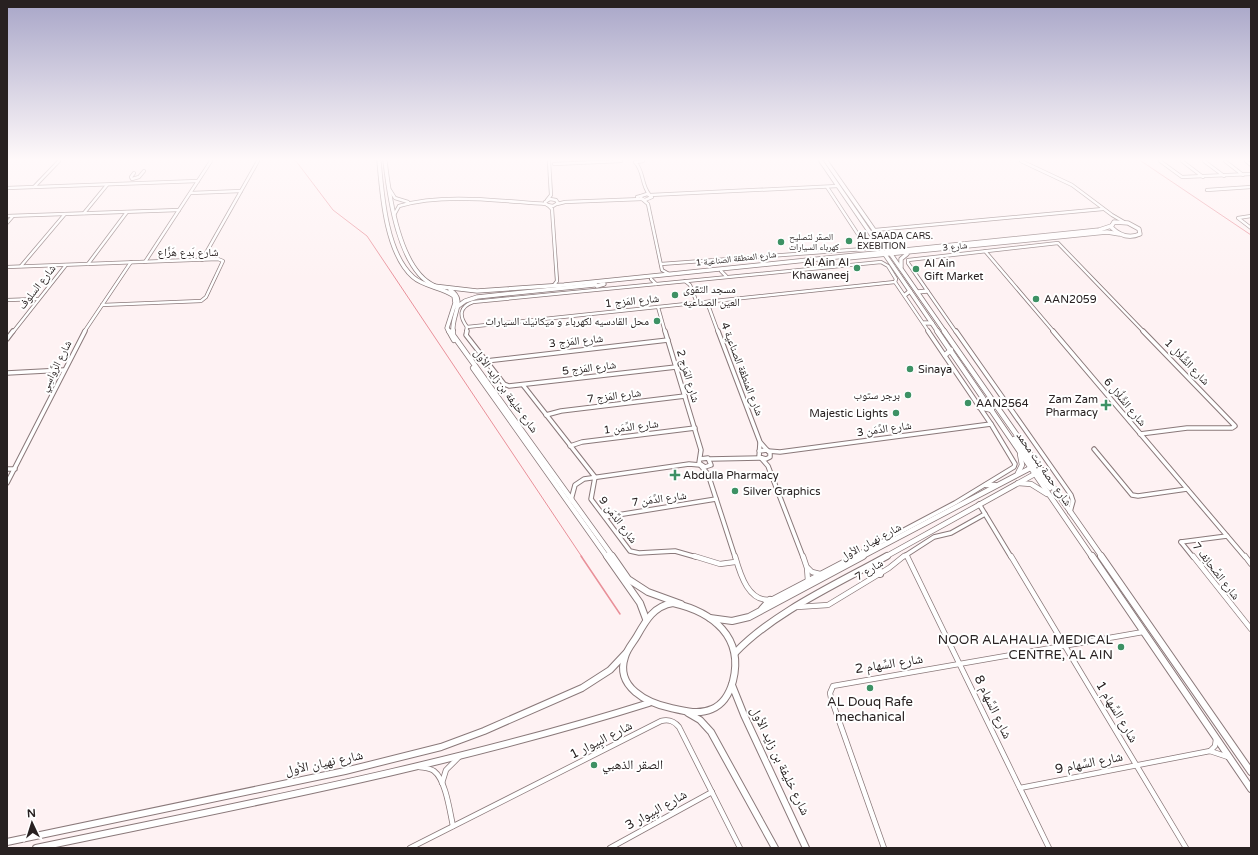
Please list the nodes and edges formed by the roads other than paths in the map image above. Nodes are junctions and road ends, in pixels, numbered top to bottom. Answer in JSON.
{"nodes":[{"id":1,"x":547,"y":200,"type":"edge"},
{"id":2,"x":94,"y":201,"type":"edge"},
{"id":3,"x":185,"y":201,"type":"edge"},
{"id":4,"x":235,"y":201,"type":"edge"},
{"id":5,"x":384,"y":201,"type":"edge"},
{"id":6,"x":390,"y":201,"type":"edge"},
{"id":7,"x":407,"y":201,"type":"edge"},
{"id":8,"x":434,"y":201,"type":"edge"},
{"id":9,"x":491,"y":201,"type":"edge"},
{"id":10,"x":544,"y":201,"type":"edge"},
{"id":11,"x":556,"y":201,"type":"edge"},
{"id":12,"x":562,"y":201,"type":"edge"},
{"id":13,"x":584,"y":201,"type":"edge"},
{"id":14,"x":645,"y":201,"type":"edge"},
{"id":15,"x":649,"y":201,"type":"edge"},
{"id":16,"x":836,"y":201,"type":"edge"},
{"id":17,"x":848,"y":201,"type":"edge"},
{"id":18,"x":854,"y":201,"type":"edge"},
{"id":19,"x":1093,"y":201,"type":"edge"},
{"id":20,"x":413,"y":202,"type":"junction"},
{"id":21,"x":565,"y":202,"type":"junction"},
{"id":22,"x":538,"y":203,"type":"junction"},
{"id":23,"x":557,"y":204,"type":"junction"},
{"id":24,"x":648,"y":204,"type":"junction"},
{"id":25,"x":547,"y":205,"type":"junction"},
{"id":26,"x":1103,"y":208,"type":"junction"},
{"id":27,"x":552,"y":209,"type":"junction"},
{"id":28,"x":179,"y":210,"type":"junction"},
{"id":29,"x":127,"y":212,"type":"junction"},
{"id":30,"x":84,"y":213,"type":"junction"},
{"id":31,"x":65,"y":214,"type":"junction"},
{"id":32,"x":1108,"y":214,"type":"junction"},
{"id":33,"x":7,"y":216,"type":"edge"},
{"id":34,"x":14,"y":216,"type":"junction"},
{"id":35,"x":1251,"y":216,"type":"edge"},
{"id":36,"x":393,"y":218,"type":"junction"},
{"id":37,"x":1125,"y":222,"type":"junction"},
{"id":38,"x":7,"y":223,"type":"edge"},
{"id":39,"x":1111,"y":225,"type":"junction"},
{"id":40,"x":1086,"y":228,"type":"dead end"},
{"id":41,"x":1251,"y":228,"type":"edge"},
{"id":42,"x":875,"y":230,"type":"junction"},
{"id":43,"x":1096,"y":230,"type":"junction"},
{"id":44,"x":1119,"y":234,"type":"junction"},
{"id":45,"x":879,"y":236,"type":"junction"},
{"id":46,"x":996,"y":237,"type":"dead end"},
{"id":47,"x":1007,"y":241,"type":"junction"},
{"id":48,"x":876,"y":242,"type":"junction"},
{"id":49,"x":935,"y":243,"type":"dead end"},
{"id":50,"x":996,"y":243,"type":"junction"},
{"id":51,"x":402,"y":244,"type":"junction"},
{"id":52,"x":1058,"y":244,"type":"joint"},
{"id":53,"x":931,"y":247,"type":"junction"},
{"id":54,"x":397,"y":249,"type":"junction"},
{"id":55,"x":1007,"y":249,"type":"junction"},
{"id":56,"x":914,"y":250,"type":"junction"},
{"id":57,"x":985,"y":251,"type":"junction"},
{"id":58,"x":884,"y":253,"type":"junction"},
{"id":59,"x":890,"y":253,"type":"junction"},
{"id":60,"x":867,"y":255,"type":"junction"},
{"id":61,"x":202,"y":260,"type":"junction"},
{"id":62,"x":820,"y":261,"type":"junction"},
{"id":63,"x":131,"y":262,"type":"junction"},
{"id":64,"x":145,"y":262,"type":"junction"},
{"id":65,"x":787,"y":262,"type":"junction"},
{"id":66,"x":811,"y":262,"type":"junction"},
{"id":67,"x":88,"y":264,"type":"junction"},
{"id":68,"x":661,"y":264,"type":"junction"},
{"id":69,"x":891,"y":264,"type":"junction"},
{"id":70,"x":66,"y":265,"type":"junction"},
{"id":71,"x":783,"y":265,"type":"junction"},
{"id":72,"x":21,"y":266,"type":"junction"},
{"id":73,"x":7,"y":267,"type":"edge"},
{"id":74,"x":818,"y":267,"type":"junction"},
{"id":75,"x":901,"y":268,"type":"junction"},
{"id":76,"x":662,"y":270,"type":"junction"},
{"id":77,"x":670,"y":274,"type":"junction"},
{"id":78,"x":727,"y":274,"type":"junction"},
{"id":79,"x":657,"y":280,"type":"junction"},
{"id":80,"x":692,"y":280,"type":"junction"},
{"id":81,"x":557,"y":281,"type":"junction"},
{"id":82,"x":682,"y":281,"type":"junction"},
{"id":83,"x":895,"y":282,"type":"junction"},
{"id":84,"x":595,"y":283,"type":"junction"},
{"id":85,"x":554,"y":285,"type":"junction"},
{"id":86,"x":564,"y":285,"type":"junction"},
{"id":87,"x":690,"y":285,"type":"junction"},
{"id":88,"x":434,"y":286,"type":"junction"},
{"id":89,"x":910,"y":291,"type":"junction"},
{"id":90,"x":927,"y":291,"type":"junction"},
{"id":91,"x":918,"y":292,"type":"junction"},
{"id":92,"x":520,"y":295,"type":"junction"},
{"id":93,"x":905,"y":295,"type":"junction"},
{"id":94,"x":38,"y":299,"type":"junction"},
{"id":95,"x":7,"y":300,"type":"edge"},
{"id":96,"x":707,"y":302,"type":"junction"},
{"id":97,"x":697,"y":303,"type":"junction"},
{"id":98,"x":102,"y":305,"type":"junction"},
{"id":99,"x":457,"y":307,"type":"junction"},
{"id":100,"x":658,"y":307,"type":"junction"},
{"id":101,"x":924,"y":323,"type":"junction"},
{"id":102,"x":932,"y":323,"type":"junction"},
{"id":103,"x":467,"y":327,"type":"junction"},
{"id":104,"x":7,"y":339,"type":"edge"},
{"id":105,"x":668,"y":340,"type":"junction"},
{"id":106,"x":951,"y":350,"type":"junction"},
{"id":107,"x":945,"y":355,"type":"junction"},
{"id":108,"x":486,"y":361,"type":"junction"},
{"id":109,"x":676,"y":367,"type":"junction"},
{"id":110,"x":64,"y":370,"type":"junction"},
{"id":111,"x":7,"y":373,"type":"edge"},
{"id":112,"x":533,"y":384,"type":"junction"},
{"id":113,"x":523,"y":385,"type":"junction"},
{"id":114,"x":529,"y":392,"type":"junction"},
{"id":115,"x":685,"y":396,"type":"junction"},
{"id":116,"x":979,"y":406,"type":"junction"},
{"id":117,"x":992,"y":410,"type":"junction"},
{"id":118,"x":546,"y":415,"type":"junction"},
{"id":119,"x":991,"y":424,"type":"junction"},
{"id":120,"x":694,"y":428,"type":"junction"},
{"id":121,"x":1005,"y":430,"type":"junction"},
{"id":122,"x":1140,"y":434,"type":"junction"},
{"id":123,"x":760,"y":442,"type":"junction"},
{"id":124,"x":570,"y":446,"type":"junction"},
{"id":125,"x":1018,"y":449,"type":"junction"},
{"id":126,"x":1094,"y":449,"type":"dead end"},
{"id":127,"x":701,"y":450,"type":"junction"},
{"id":128,"x":767,"y":450,"type":"junction"},
{"id":129,"x":759,"y":451,"type":"junction"},
{"id":130,"x":780,"y":452,"type":"junction"},
{"id":131,"x":749,"y":456,"type":"junction"},
{"id":132,"x":770,"y":457,"type":"junction"},
{"id":133,"x":709,"y":458,"type":"junction"},
{"id":134,"x":761,"y":458,"type":"junction"},
{"id":135,"x":700,"y":459,"type":"junction"},
{"id":136,"x":721,"y":460,"type":"junction"},
{"id":137,"x":689,"y":464,"type":"junction"},
{"id":138,"x":710,"y":465,"type":"junction"},
{"id":139,"x":701,"y":466,"type":"junction"},
{"id":140,"x":768,"y":466,"type":"junction"},
{"id":141,"x":1034,"y":466,"type":"junction"},
{"id":142,"x":15,"y":468,"type":"junction"},
{"id":143,"x":7,"y":469,"type":"edge"},
{"id":144,"x":1038,"y":472,"type":"junction"},
{"id":145,"x":708,"y":474,"type":"junction"},
{"id":146,"x":1018,"y":474,"type":"junction"},
{"id":147,"x":603,"y":476,"type":"junction"},
{"id":148,"x":595,"y":477,"type":"junction"},
{"id":149,"x":584,"y":479,"type":"junction"},
{"id":150,"x":7,"y":483,"type":"edge"},
{"id":151,"x":1018,"y":483,"type":"junction"},
{"id":152,"x":986,"y":485,"type":"junction"},
{"id":153,"x":997,"y":485,"type":"junction"},
{"id":154,"x":595,"y":486,"type":"junction"},
{"id":155,"x":1187,"y":489,"type":"junction"},
{"id":156,"x":716,"y":499,"type":"junction"},
{"id":157,"x":571,"y":500,"type":"junction"},
{"id":158,"x":1055,"y":502,"type":"junction"},
{"id":159,"x":980,"y":504,"type":"junction"},
{"id":160,"x":1070,"y":512,"type":"junction"},
{"id":161,"x":985,"y":514,"type":"junction"},
{"id":162,"x":605,"y":517,"type":"junction"},
{"id":163,"x":1227,"y":536,"type":"junction"},
{"id":164,"x":906,"y":555,"type":"junction"},
{"id":165,"x":735,"y":562,"type":"junction"},
{"id":166,"x":877,"y":563,"type":"junction"},
{"id":167,"x":1251,"y":564,"type":"edge"},
{"id":168,"x":807,"y":568,"type":"junction"},
{"id":169,"x":821,"y":574,"type":"junction"},
{"id":170,"x":880,"y":574,"type":"junction"},
{"id":171,"x":808,"y":581,"type":"junction"},
{"id":172,"x":770,"y":600,"type":"junction"},
{"id":173,"x":681,"y":604,"type":"junction"},
{"id":174,"x":796,"y":607,"type":"junction"},
{"id":175,"x":760,"y":612,"type":"junction"},
{"id":176,"x":646,"y":618,"type":"junction"},
{"id":177,"x":710,"y":618,"type":"junction"},
{"id":178,"x":1251,"y":629,"type":"edge"},
{"id":179,"x":1143,"y":632,"type":"junction"},
{"id":180,"x":1064,"y":646,"type":"junction"},
{"id":181,"x":626,"y":653,"type":"junction"},
{"id":182,"x":735,"y":653,"type":"junction"},
{"id":183,"x":959,"y":663,"type":"junction"},
{"id":184,"x":732,"y":685,"type":"junction"},
{"id":185,"x":649,"y":703,"type":"junction"},
{"id":186,"x":681,"y":710,"type":"junction"},
{"id":187,"x":1216,"y":739,"type":"junction"},
{"id":188,"x":1210,"y":751,"type":"junction"},
{"id":189,"x":463,"y":753,"type":"junction"},
{"id":190,"x":1230,"y":758,"type":"junction"},
{"id":191,"x":1136,"y":765,"type":"junction"},
{"id":192,"x":415,"y":766,"type":"junction"},
{"id":193,"x":1251,"y":772,"type":"edge"},
{"id":194,"x":442,"y":784,"type":"junction"},
{"id":195,"x":1020,"y":788,"type":"junction"},
{"id":196,"x":1251,"y":790,"type":"edge"},
{"id":197,"x":712,"y":792,"type":"junction"},
{"id":198,"x":453,"y":826,"type":"junction"},
{"id":199,"x":7,"y":842,"type":"edge"},
{"id":200,"x":775,"y":847,"type":"edge"},
{"id":201,"x":36,"y":848,"type":"edge"},
{"id":202,"x":410,"y":848,"type":"edge"},
{"id":203,"x":610,"y":848,"type":"edge"},
{"id":204,"x":740,"y":848,"type":"edge"},
{"id":205,"x":806,"y":848,"type":"edge"},
{"id":206,"x":884,"y":848,"type":"edge"},
{"id":207,"x":1049,"y":848,"type":"edge"},
{"id":208,"x":1186,"y":848,"type":"edge"}],
"edges":[{"from":1,"to":25,"type":"street"},
{"from":2,"to":30,"type":"street"},
{"from":3,"to":28,"type":"street"},
{"from":4,"to":61,"type":"street"},
{"from":5,"to":54,"type":"main road","name":"شارع خليفة بن زايد الأول"},
{"from":6,"to":36,"type":"main road"},
{"from":7,"to":20,"type":"street"},
{"from":8,"to":20,"type":"street"},
{"from":9,"to":22,"type":"street"},
{"from":10,"to":22,"type":"street"},
{"from":11,"to":23,"type":"street"},
{"from":12,"to":21,"type":"street"},
{"from":13,"to":21,"type":"street"},
{"from":14,"to":24,"type":"street"},
{"from":15,"to":24,"type":"street"},
{"from":16,"to":68,"type":"street"},
{"from":17,"to":48,"type":"main road","name":"شارع حصة بنت محمد"},
{"from":18,"to":42,"type":"main road","name":"شارع حصة بنت محمد"},
{"from":19,"to":26,"type":"street"},
{"from":20,"to":36,"type":"street"},
{"from":21,"to":23,"type":"street"},
{"from":22,"to":25,"type":"street"},
{"from":23,"to":25,"type":"street"},
{"from":23,"to":27,"type":"street"},
{"from":24,"to":68,"type":"street"},
{"from":25,"to":27,"type":"street"},
{"from":26,"to":32,"type":"street"},
{"from":26,"to":42,"type":"street"},
{"from":27,"to":81,"type":"street"},
{"from":28,"to":29,"type":"street"},
{"from":28,"to":64,"type":"street"},
{"from":29,"to":30,"type":"street"},
{"from":29,"to":67,"type":"street"},
{"from":30,"to":31,"type":"street"},
{"from":31,"to":34,"type":"street"},
{"from":31,"to":72,"type":"street"},
{"from":32,"to":37,"type":"street"},
{"from":32,"to":39,"type":"street"},
{"from":33,"to":34,"type":"street"},
{"from":34,"to":38,"type":"street"},
{"from":35,"to":41,"type":"street"},
{"from":36,"to":51,"type":"main road"},
{"from":37,"to":39,"type":"main road","name":"شارع المنطقة الصناعية 1"},
{"from":37,"to":44,"type":"main road","name":"شارع المنطقة الصناعية 1"},
{"from":39,"to":43,"type":"main road","name":"شارع المنطقة الصناعية 1"},
{"from":39,"to":44,"type":"main road"},
{"from":40,"to":43,"type":"main road"},
{"from":42,"to":45,"type":"main road","name":"شارع حصة بنت محمد"},
{"from":43,"to":47,"type":"main road","name":"شارع المنطقة الصناعية 1"},
{"from":44,"to":47,"type":"main road","name":"شارع المنطقة الصناعية 1"},
{"from":45,"to":56,"type":"main road"},
{"from":45,"to":59,"type":"main road","name":"شارع حصة بنت محمد"},
{"from":46,"to":47,"type":"main road"},
{"from":47,"to":50,"type":"main road","name":"شارع المنطقة الصناعية 1"},
{"from":47,"to":53,"type":"main road","name":"شارع المنطقة الصناعية 1"},
{"from":47,"to":55,"type":"street"},
{"from":48,"to":58,"type":"main road","name":"شارع حصة بنت محمد"},
{"from":48,"to":60,"type":"main road"},
{"from":49,"to":53,"type":"main road"},
{"from":50,"to":55,"type":"street"},
{"from":50,"to":56,"type":"main road","name":"شارع المنطقة الصناعية 1"},
{"from":51,"to":54,"type":"main road"},
{"from":51,"to":88,"type":"main road"},
{"from":52,"to":55,"type":"street","name":"شارع 3"},
{"from":52,"to":122,"type":"street","name":"شارع الشَّلَّال 1"},
{"from":53,"to":56,"type":"main road","name":"شارع المنطقة الصناعية 1"},
{"from":54,"to":176,"type":"main road","name":"شارع خليفة بن زايد الأول"},
{"from":55,"to":57,"type":"street","name":"شارع 3"},
{"from":56,"to":59,"type":"main road","name":"شارع المنطقة الصناعية 1"},
{"from":56,"to":75,"type":"main road"},
{"from":57,"to":90,"type":"street","name":"شارع 3"},
{"from":57,"to":122,"type":"street","name":"شارع الشَّلَّال 6"},
{"from":58,"to":59,"type":"main road","name":"شارع المنطقة الصناعية 1"},
{"from":58,"to":60,"type":"main road","name":"شارع المنطقة الصناعية 1"},
{"from":58,"to":69,"type":"main road","name":"شارع حصة بنت محمد"},
{"from":59,"to":75,"type":"main road","name":"شارع حصة بنت محمد"},
{"from":60,"to":62,"type":"main road","name":"شارع المنطقة الصناعية 1"},
{"from":60,"to":65,"type":"main road","name":"شارع المنطقة الصناعية 1"},
{"from":60,"to":69,"type":"main road"},
{"from":61,"to":64,"type":"street","name":"شارع بَدع هَزَّاع"},
{"from":61,"to":98,"type":"street","name":"شارع بَدع هَزَّاع"},
{"from":62,"to":66,"type":"main road","name":"شارع المنطقة الصناعية 1"},
{"from":62,"to":74,"type":"street"},
{"from":63,"to":64,"type":"street","name":"شارع بَدع هَزَّاع"},
{"from":63,"to":67,"type":"street","name":"شارع بَدع هَزَّاع"},
{"from":63,"to":98,"type":"street","name":"شارع الرَّواسِي"},
{"from":65,"to":71,"type":"main road"},
{"from":65,"to":77,"type":"main road","name":"شارع المنطقة الصناعية 1"},
{"from":66,"to":71,"type":"main road","name":"شارع المنطقة الصناعية 1"},
{"from":66,"to":74,"type":"street"},
{"from":67,"to":70,"type":"street","name":"شارع بَدع هَزَّاع"},
{"from":68,"to":76,"type":"street"},
{"from":69,"to":89,"type":"main road","name":"شارع حصة بنت محمد"},
{"from":70,"to":72,"type":"street","name":"شارع بَدع هَزَّاع"},
{"from":70,"to":94,"type":"street","name":"شارع السلوف"},
{"from":71,"to":78,"type":"main road","name":"شارع المنطقة الصناعية 1"},
{"from":72,"to":73,"type":"street","name":"شارع بَدع هَزَّاع"},
{"from":74,"to":78,"type":"street"},
{"from":74,"to":83,"type":"street"},
{"from":75,"to":91,"type":"main road","name":"شارع حصة بنت محمد"},
{"from":76,"to":77,"type":"street"},
{"from":76,"to":79,"type":"street"},
{"from":77,"to":79,"type":"main road","name":"شارع المنطقة الصناعية 1"},
{"from":78,"to":79,"type":"main road","name":"شارع المنطقة الصناعية 1"},
{"from":78,"to":80,"type":"street"},
{"from":79,"to":82,"type":"street"},
{"from":79,"to":84,"type":"main road","name":"شارع المنطقة الصناعية 1"},
{"from":79,"to":84,"type":"main road","name":"شارع المنطقة الصناعية 1"},
{"from":79,"to":92,"type":"street"},
{"from":80,"to":82,"type":"street"},
{"from":80,"to":87,"type":"street"},
{"from":81,"to":85,"type":"street"},
{"from":81,"to":86,"type":"street"},
{"from":82,"to":87,"type":"street"},
{"from":83,"to":93,"type":"street"},
{"from":83,"to":96,"type":"street","name":"شارع المَزج 1"},
{"from":84,"to":86,"type":"main road","name":"شارع المنطقة الصناعية 1"},
{"from":84,"to":92,"type":"main road","name":"شارع المنطقة الصناعية 1"},
{"from":85,"to":86,"type":"main road","name":"شارع المنطقة الصناعية 1"},
{"from":85,"to":88,"type":"main road","name":"شارع المنطقة الصناعية 1"},
{"from":87,"to":97,"type":"street"},
{"from":88,"to":99,"type":"main road"},
{"from":89,"to":93,"type":"main road"},
{"from":89,"to":102,"type":"main road","name":"شارع حصة بنت محمد"},
{"from":90,"to":91,"type":"main road"},
{"from":90,"to":160,"type":"street"},
{"from":91,"to":141,"type":"main road","name":"شارع حصة بنت محمد"},
{"from":92,"to":99,"type":"main road","name":"شارع المنطقة الصناعية 1"},
{"from":92,"to":103,"type":"street"},
{"from":93,"to":101,"type":"street"},
{"from":94,"to":95,"type":"street"},
{"from":94,"to":104,"type":"street","name":"شارع السلوف"},
{"from":96,"to":97,"type":"street","name":"شارع المَزج 1"},
{"from":96,"to":123,"type":"street","name":"شارع المنطقة الصناعية 4"},
{"from":97,"to":100,"type":"street","name":"شارع المَزج 1"},
{"from":98,"to":110,"type":"street","name":"شارع الرَّواسِي"},
{"from":99,"to":157,"type":"main road","name":"شارع خليفة بن زايد الأول"},
{"from":100,"to":103,"type":"street","name":"شارع المَزج 1"},
{"from":100,"to":105,"type":"street","name":"شارع المَزج 2"},
{"from":101,"to":102,"type":"main road"},
{"from":101,"to":107,"type":"street"},
{"from":102,"to":106,"type":"main road","name":"شارع حصة بنت محمد"},
{"from":103,"to":108,"type":"street"},
{"from":105,"to":108,"type":"street","name":"شارع المَزج 3"},
{"from":105,"to":109,"type":"street","name":"شارع المَزج 2"},
{"from":106,"to":107,"type":"main road"},
{"from":106,"to":117,"type":"main road","name":"شارع حصة بنت محمد"},
{"from":107,"to":116,"type":"street"},
{"from":108,"to":113,"type":"street","name":"شارع المَزج 5"},
{"from":109,"to":112,"type":"street","name":"شارع المَزج 5"},
{"from":109,"to":115,"type":"street","name":"شارع المَزج 2"},
{"from":110,"to":111,"type":"street"},
{"from":110,"to":142,"type":"street","name":"شارع الرَّواسِي"},
{"from":112,"to":113,"type":"street","name":"شارع المَزج 5"},
{"from":112,"to":114,"type":"street"},
{"from":113,"to":114,"type":"street"},
{"from":114,"to":118,"type":"street"},
{"from":115,"to":118,"type":"street","name":"شارع المَزج 7"},
{"from":115,"to":120,"type":"street","name":"شارع المَزج 2"},
{"from":116,"to":117,"type":"main road"},
{"from":116,"to":119,"type":"street"},
{"from":117,"to":121,"type":"main road","name":"شارع حصة بنت محمد"},
{"from":118,"to":124,"type":"street"},
{"from":119,"to":130,"type":"street","name":"شارع الدِّمَن 3"},
{"from":119,"to":152,"type":"street"},
{"from":120,"to":124,"type":"street","name":"شارع الدِّمَن 1"},
{"from":120,"to":127,"type":"street","name":"شارع المَزج 2"},
{"from":121,"to":125,"type":"main road","name":"شارع حصة بنت محمد"},
{"from":121,"to":141,"type":"main road"},
{"from":122,"to":155,"type":"street","name":"شارع الشَّلَّال 6"},
{"from":123,"to":128,"type":"street","name":"شارع المنطقة الصناعية 4"},
{"from":123,"to":129,"type":"street","name":"شارع المنطقة الصناعية 4"},
{"from":124,"to":148,"type":"street"},
{"from":125,"to":141,"type":"main road","name":"شارع حصة بنت محمد"},
{"from":125,"to":146,"type":"main road"},
{"from":126,"to":155,"type":"street"},
{"from":127,"to":133,"type":"street","name":"شارع المَزج 2"},
{"from":127,"to":135,"type":"street","name":"شارع المَزج 2"},
{"from":128,"to":129,"type":"street","name":"شارع الدِّمَن 3"},
{"from":128,"to":130,"type":"street","name":"شارع الدِّمَن 3"},
{"from":128,"to":132,"type":"street"},
{"from":129,"to":131,"type":"street"},
{"from":129,"to":134,"type":"street","name":"شارع المنطقة الصناعية 4"},
{"from":130,"to":132,"type":"street","name":"شارع الدِّمَن 3"},
{"from":131,"to":134,"type":"street"},
{"from":131,"to":136,"type":"street"},
{"from":132,"to":134,"type":"street"},
{"from":132,"to":140,"type":"street"},
{"from":133,"to":135,"type":"street"},
{"from":133,"to":136,"type":"street"},
{"from":133,"to":138,"type":"street"},
{"from":134,"to":140,"type":"street"},
{"from":135,"to":137,"type":"street"},
{"from":135,"to":139,"type":"street","name":"شارع المَزج 2"},
{"from":136,"to":138,"type":"street"},
{"from":137,"to":139,"type":"street"},
{"from":137,"to":147,"type":"street"},
{"from":138,"to":139,"type":"street"},
{"from":138,"to":145,"type":"street"},
{"from":139,"to":145,"type":"street"},
{"from":140,"to":168,"type":"street"},
{"from":141,"to":144,"type":"main road"},
{"from":141,"to":146,"type":"main road","name":"شارع نهيان الأول"},
{"from":142,"to":143,"type":"street"},
{"from":142,"to":150,"type":"street","name":"شارع الرَّواسِي"},
{"from":144,"to":151,"type":"main road","name":"شارع نهيان الأول"},
{"from":144,"to":158,"type":"main road","name":"شارع حصة بنت محمد"},
{"from":144,"to":160,"type":"main road","name":"شارع حصة بنت محمد"},
{"from":145,"to":156,"type":"street"},
{"from":146,"to":153,"type":"main road","name":"شارع نهيان الأول"},
{"from":147,"to":148,"type":"street"},
{"from":147,"to":154,"type":"street"},
{"from":148,"to":149,"type":"street"},
{"from":148,"to":154,"type":"street","name":"شارع الدِّمَن 9"},
{"from":149,"to":154,"type":"street"},
{"from":149,"to":157,"type":"street"},
{"from":151,"to":158,"type":"main road"},
{"from":151,"to":159,"type":"main road","name":"شارع نهيان الأول"},
{"from":152,"to":153,"type":"main road"},
{"from":152,"to":169,"type":"street"},
{"from":153,"to":175,"type":"main road","name":"شارع نهيان الأول"},
{"from":154,"to":162,"type":"street","name":"شارع الدِّمَن 9"},
{"from":155,"to":163,"type":"street","name":"شارع الشَّلَّال 6"},
{"from":156,"to":162,"type":"street","name":"شارع الدِّمَن 7"},
{"from":156,"to":165,"type":"street"},
{"from":157,"to":173,"type":"main road","name":"شارع خليفة بن زايد الأول"},
{"from":158,"to":179,"type":"main road","name":"شارع حصة بنت محمد"},
{"from":159,"to":161,"type":"street","name":"شارع السِّهام 1"},
{"from":159,"to":166,"type":"main road","name":"شارع نهيان الأول"},
{"from":160,"to":193,"type":"main road","name":"شارع حصة بنت محمد"},
{"from":161,"to":164,"type":"street","name":"شارع 7"},
{"from":161,"to":180,"type":"street","name":"شارع السِّهام 1"},
{"from":162,"to":165,"type":"street","name":"شارع الدِّمَن 9"},
{"from":163,"to":167,"type":"street","name":"شارع الشَّلَّال 6"},
{"from":163,"to":178,"type":"street","name":"شارع الصَّحائِف 7"},
{"from":164,"to":170,"type":"street","name":"شارع 7"},
{"from":164,"to":183,"type":"street","name":"شارع السِّهام 8"},
{"from":165,"to":172,"type":"street"},
{"from":166,"to":170,"type":"main road"},
{"from":166,"to":174,"type":"main road","name":"شارع نهيان الأول"},
{"from":168,"to":169,"type":"street"},
{"from":168,"to":171,"type":"street"},
{"from":169,"to":171,"type":"street"},
{"from":170,"to":174,"type":"street","name":"شارع 7"},
{"from":171,"to":172,"type":"street"},
{"from":172,"to":175,"type":"main road"},
{"from":173,"to":176,"type":"main road"},
{"from":173,"to":177,"type":"main road"},
{"from":174,"to":182,"type":"main road","name":"شارع نهيان الأول"},
{"from":175,"to":177,"type":"main road","name":"شارع نهيان الأول"},
{"from":176,"to":181,"type":"main road"},
{"from":177,"to":182,"type":"main road"},
{"from":179,"to":180,"type":"street","name":"شارع السِّهام 2"},
{"from":179,"to":187,"type":"main road","name":"شارع حصة بنت محمد"},
{"from":180,"to":183,"type":"street","name":"شارع السِّهام 2"},
{"from":180,"to":191,"type":"street","name":"شارع السِّهام 1"},
{"from":181,"to":185,"type":"main road"},
{"from":181,"to":199,"type":"main road","name":"شارع نهيان الأول"},
{"from":182,"to":184,"type":"main road"},
{"from":183,"to":195,"type":"street","name":"شارع السِّهام 8"},
{"from":183,"to":206,"type":"street","name":"شارع السِّهام 2"},
{"from":184,"to":186,"type":"main road"},
{"from":184,"to":205,"type":"main road","name":"شارع خليفة بن زايد الأول"},
{"from":185,"to":186,"type":"main road"},
{"from":185,"to":189,"type":"main road","name":"شارع نهيان الأول"},
{"from":186,"to":200,"type":"main road"},
{"from":187,"to":188,"type":"street"},
{"from":187,"to":190,"type":"main road","name":"شارع حصة بنت محمد"},
{"from":188,"to":190,"type":"street"},
{"from":188,"to":191,"type":"street","name":"شارع السِّهام 9"},
{"from":189,"to":192,"type":"main road","name":"شارع نهيان الأول"},
{"from":189,"to":194,"type":"street"},
{"from":190,"to":196,"type":"main road","name":"شارع حصة بنت محمد"},
{"from":191,"to":195,"type":"street","name":"شارع السِّهام 9"},
{"from":191,"to":208,"type":"street","name":"شارع السِّهام 1"},
{"from":192,"to":194,"type":"street"},
{"from":192,"to":201,"type":"main road","name":"شارع نهيان الأول"},
{"from":194,"to":198,"type":"street"},
{"from":195,"to":207,"type":"street","name":"شارع السِّهام 8"},
{"from":197,"to":198,"type":"street","name":"شارع البِيوار 1"},
{"from":197,"to":203,"type":"street","name":"شارع البِيوار 3"},
{"from":197,"to":204,"type":"street","name":"شارع البِيوار 1"},
{"from":198,"to":202,"type":"street","name":"شارع البِيوار 1"}]}
